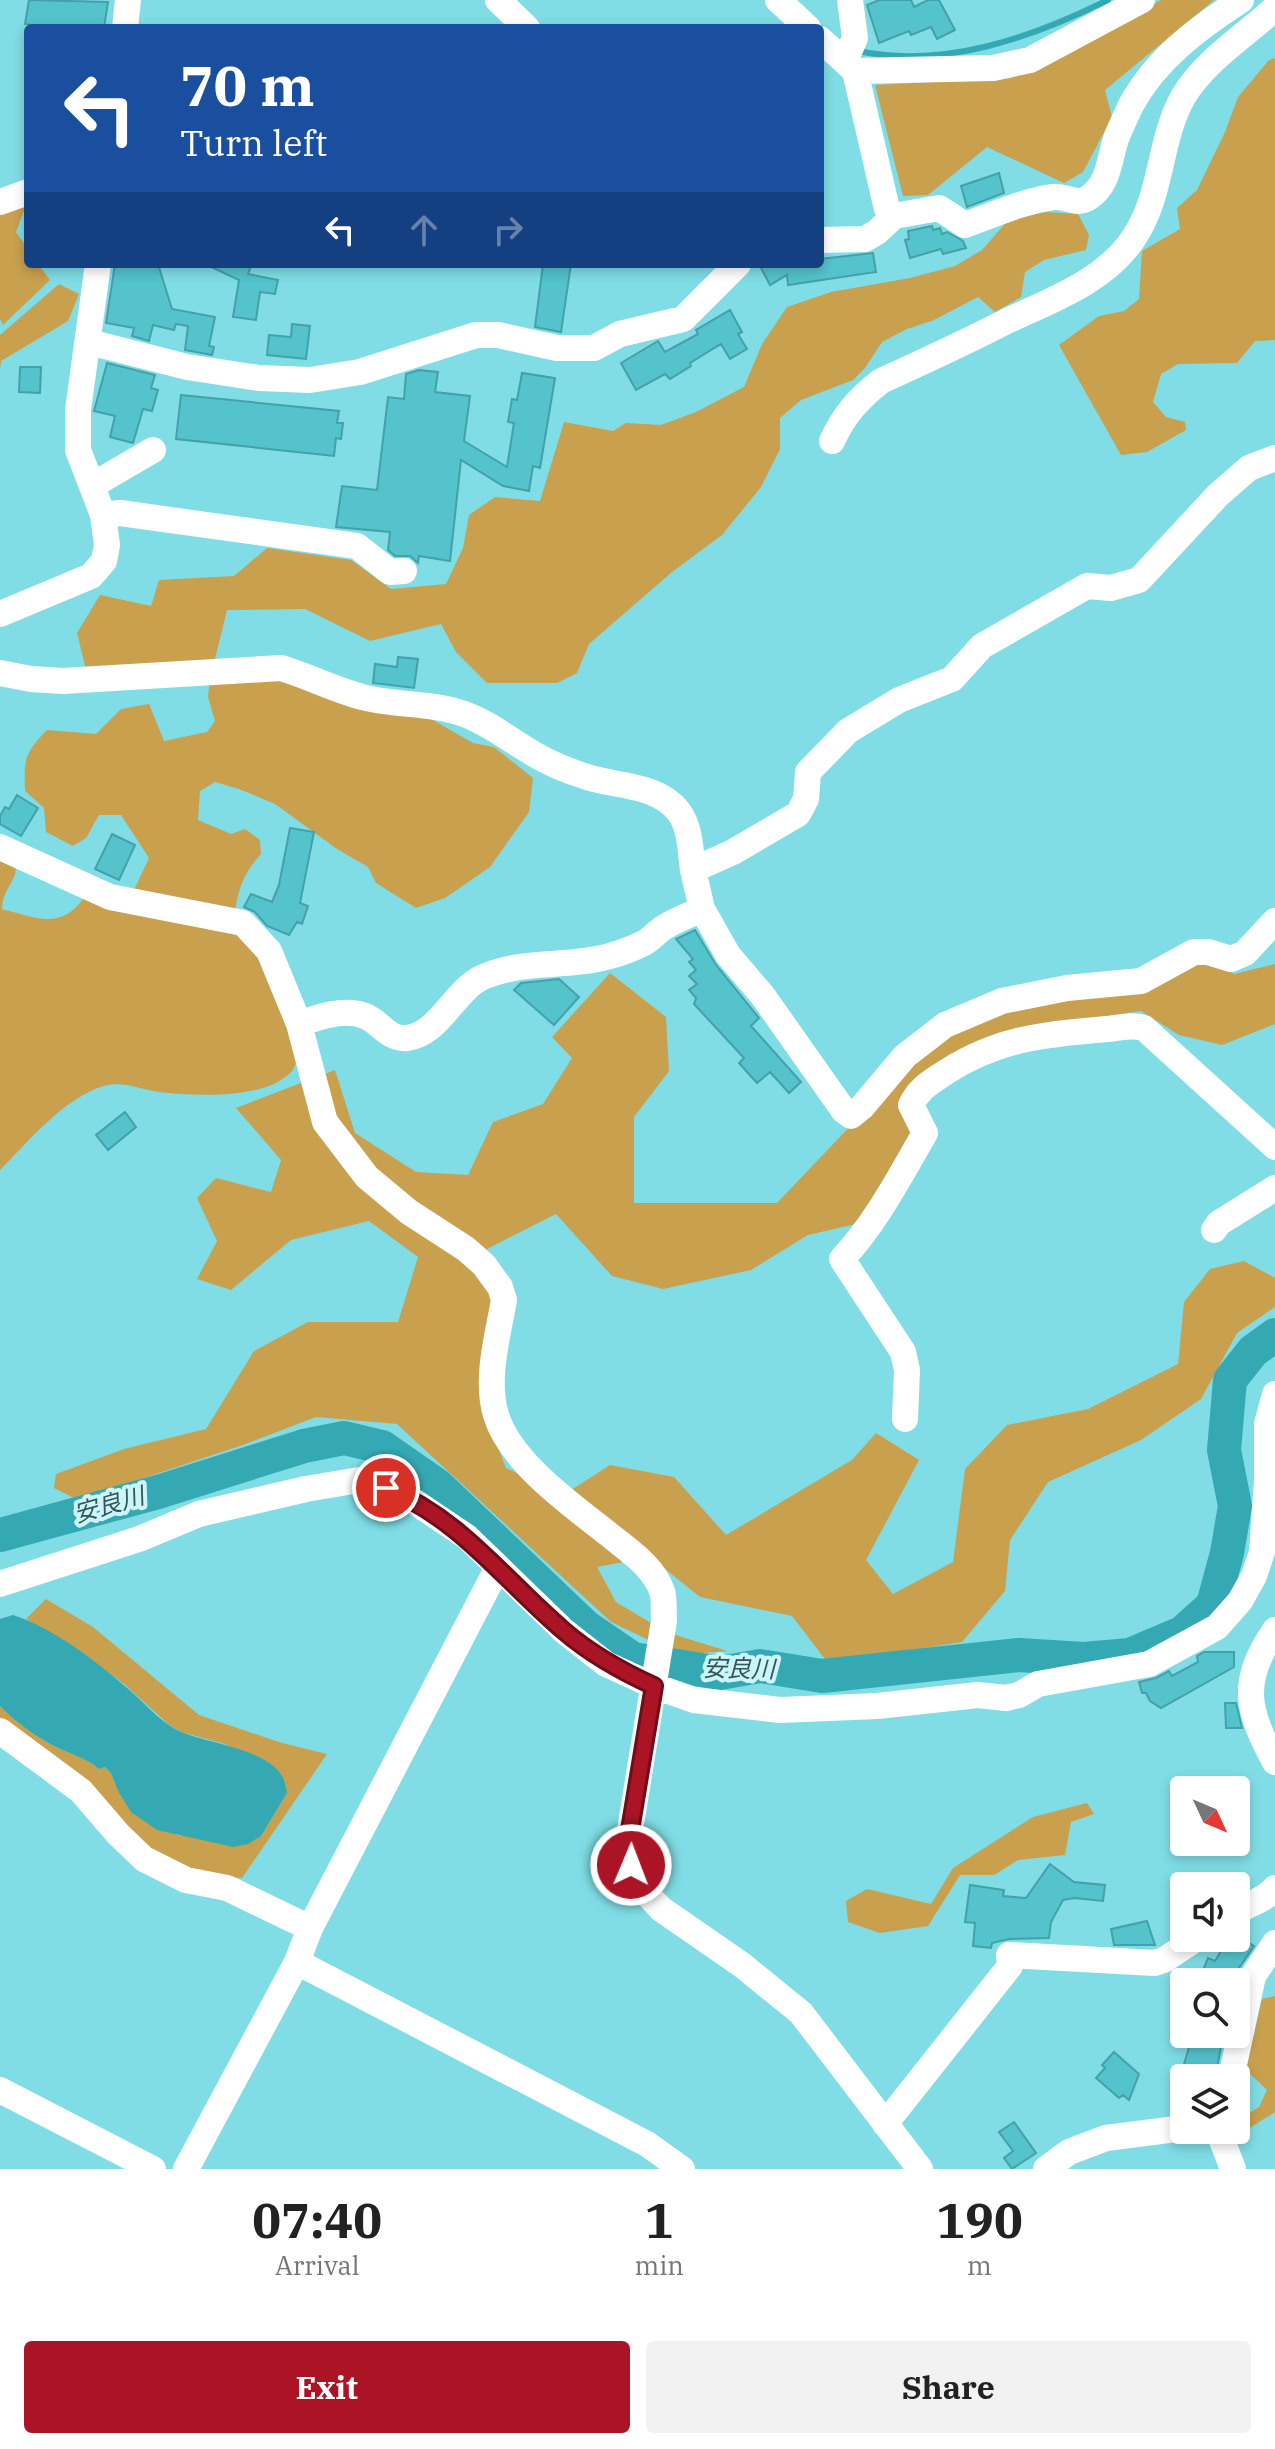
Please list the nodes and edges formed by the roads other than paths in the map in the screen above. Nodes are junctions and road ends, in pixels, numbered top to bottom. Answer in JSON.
{"nodes":[{"id":1,"x":128,"y":0,"type":"edge"},
{"id":2,"x":498,"y":0,"type":"edge"},
{"id":3,"x":778,"y":0,"type":"edge"},
{"id":4,"x":850,"y":0,"type":"edge"},
{"id":5,"x":1142,"y":0,"type":"edge"},
{"id":6,"x":1241,"y":0,"type":"edge"},
{"id":7,"x":1275,"y":8,"type":"edge"},
{"id":8,"x":125,"y":24,"type":"edge"},
{"id":9,"x":523,"y":24,"type":"edge"},
{"id":10,"x":804,"y":24,"type":"edge"},
{"id":11,"x":824,"y":41,"type":"edge"},
{"id":12,"x":852,"y":57,"type":"junction"},
{"id":13,"x":24,"y":193,"type":"edge"},
{"id":14,"x":0,"y":202,"type":"edge"},
{"id":15,"x":894,"y":216,"type":"junction"},
{"id":16,"x":824,"y":240,"type":"edge"},
{"id":17,"x":98,"y":268,"type":"edge"},
{"id":18,"x":734,"y":268,"type":"edge"},
{"id":19,"x":89,"y":342,"type":"junction"},
{"id":20,"x":832,"y":441,"type":"dead end"},
{"id":21,"x":153,"y":450,"type":"dead end"},
{"id":22,"x":1275,"y":458,"type":"edge"},
{"id":23,"x":93,"y":485,"type":"junction"},
{"id":24,"x":103,"y":515,"type":"junction"},
{"id":25,"x":404,"y":571,"type":"dead end"},
{"id":26,"x":0,"y":614,"type":"edge"},
{"id":27,"x":0,"y":673,"type":"edge"},
{"id":28,"x":0,"y":847,"type":"edge"},
{"id":29,"x":693,"y":870,"type":"junction"},
{"id":30,"x":702,"y":909,"type":"junction"},
{"id":31,"x":1275,"y":921,"type":"edge"},
{"id":32,"x":299,"y":1024,"type":"junction"},
{"id":33,"x":1275,"y":1147,"type":"edge"},
{"id":34,"x":1275,"y":1188,"type":"edge"},
{"id":35,"x":1214,"y":1230,"type":"dead end"},
{"id":36,"x":1275,"y":1394,"type":"edge"},
{"id":37,"x":905,"y":1419,"type":"dead end"},
{"id":38,"x":497,"y":1569,"type":"junction"},
{"id":39,"x":0,"y":1584,"type":"edge"},
{"id":40,"x":1275,"y":1630,"type":"edge"},
{"id":41,"x":654,"y":1686,"type":"junction"},
{"id":42,"x":0,"y":1731,"type":"edge"},
{"id":43,"x":1275,"y":1762,"type":"edge"},
{"id":44,"x":1272,"y":1897,"type":"edge"},
{"id":45,"x":1250,"y":1903,"type":"edge"},
{"id":46,"x":310,"y":1928,"type":"junction"},
{"id":47,"x":1275,"y":1943,"type":"edge"},
{"id":48,"x":1176,"y":1952,"type":"edge"},
{"id":49,"x":297,"y":1962,"type":"junction"},
{"id":50,"x":1234,"y":2064,"type":"edge"},
{"id":51,"x":0,"y":2090,"type":"edge"},
{"id":52,"x":885,"y":2124,"type":"junction"},
{"id":53,"x":1170,"y":2130,"type":"edge"},
{"id":54,"x":1223,"y":2144,"type":"edge"},
{"id":55,"x":153,"y":2169,"type":"edge"},
{"id":56,"x":186,"y":2169,"type":"edge"},
{"id":57,"x":682,"y":2169,"type":"edge"},
{"id":58,"x":920,"y":2169,"type":"edge"},
{"id":59,"x":1046,"y":2169,"type":"edge"},
{"id":60,"x":1233,"y":2169,"type":"edge"}],
"edges":[{"from":1,"to":8,"type":"street"},
{"from":2,"to":9,"type":"street"},
{"from":3,"to":10,"type":"street"},
{"from":4,"to":12,"type":"street"},
{"from":5,"to":12,"type":"street"},
{"from":6,"to":15,"type":"street"},
{"from":7,"to":20,"type":"street"},
{"from":11,"to":12,"type":"street"},
{"from":12,"to":15,"type":"street"},
{"from":13,"to":14,"type":"street"},
{"from":15,"to":16,"type":"street"},
{"from":17,"to":19,"type":"street"},
{"from":18,"to":19,"type":"street"},
{"from":19,"to":23,"type":"street"},
{"from":21,"to":23,"type":"street"},
{"from":22,"to":29,"type":"street"},
{"from":23,"to":24,"type":"street"},
{"from":24,"to":25,"type":"street"},
{"from":24,"to":26,"type":"street"},
{"from":27,"to":29,"type":"street"},
{"from":28,"to":32,"type":"street"},
{"from":29,"to":30,"type":"street"},
{"from":30,"to":31,"type":"street"},
{"from":30,"to":32,"type":"street"},
{"from":32,"to":41,"type":"street"},
{"from":33,"to":37,"type":"street"},
{"from":34,"to":35,"type":"street"},
{"from":36,"to":41,"type":"street"},
{"from":38,"to":39,"type":"street"},
{"from":38,"to":41,"type":"street"},
{"from":38,"to":46,"type":"street"},
{"from":40,"to":43,"type":"street"},
{"from":41,"to":52,"type":"street"},
{"from":42,"to":46,"type":"street"},
{"from":44,"to":45,"type":"street"},
{"from":46,"to":49,"type":"street"},
{"from":47,"to":50,"type":"street"},
{"from":48,"to":52,"type":"street"},
{"from":49,"to":56,"type":"street"},
{"from":49,"to":57,"type":"street"},
{"from":51,"to":55,"type":"street"},
{"from":52,"to":58,"type":"street"},
{"from":53,"to":59,"type":"street"},
{"from":54,"to":60,"type":"street"}]}
